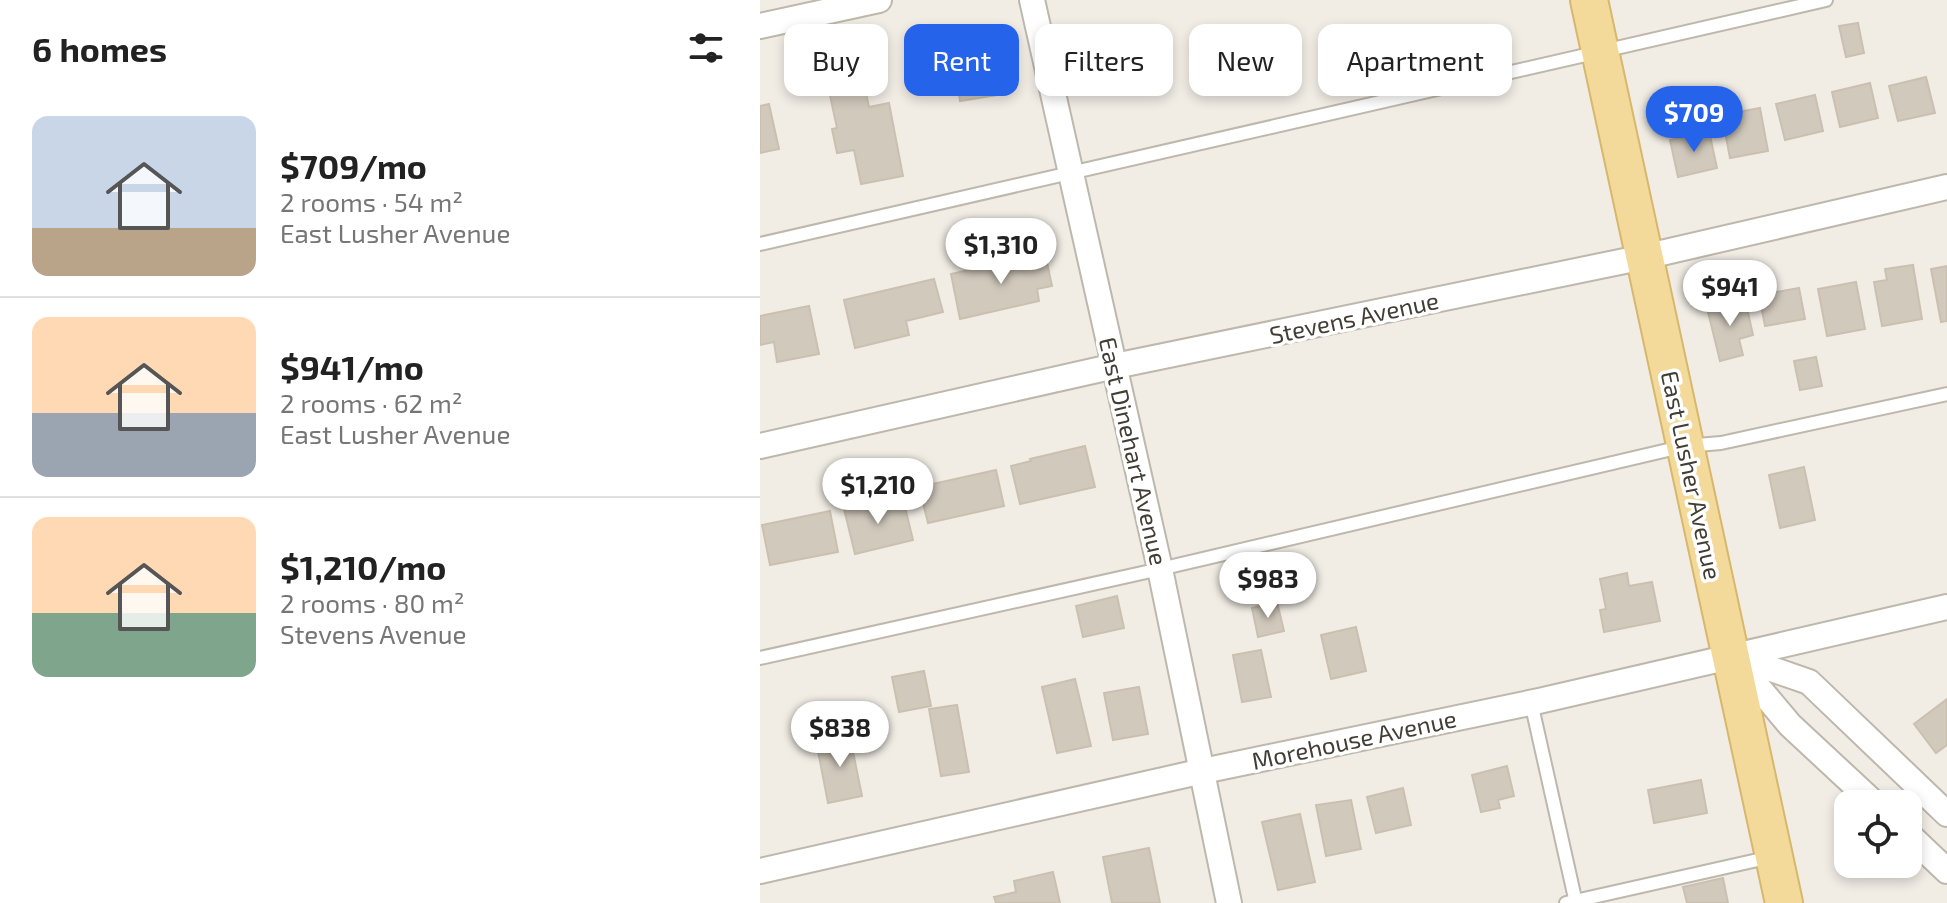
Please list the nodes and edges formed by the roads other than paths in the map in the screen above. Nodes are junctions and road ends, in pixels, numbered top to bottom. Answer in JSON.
{"nodes":[{"id":1,"x":879,"y":0,"type":"edge"},
{"id":2,"x":1032,"y":0,"type":"edge"},
{"id":3,"x":1589,"y":0,"type":"edge"},
{"id":4,"x":1826,"y":0,"type":"edge"},
{"id":5,"x":760,"y":26,"type":"edge"},
{"id":6,"x":1601,"y":51,"type":"junction"},
{"id":7,"x":1070,"y":171,"type":"junction"},
{"id":8,"x":1947,"y":187,"type":"edge"},
{"id":9,"x":760,"y":244,"type":"edge"},
{"id":10,"x":1644,"y":257,"type":"junction"},
{"id":11,"x":1115,"y":366,"type":"junction"},
{"id":12,"x":1947,"y":394,"type":"edge"},
{"id":13,"x":760,"y":446,"type":"edge"},
{"id":14,"x":1685,"y":446,"type":"junction"},
{"id":15,"x":1160,"y":569,"type":"junction"},
{"id":16,"x":1947,"y":607,"type":"edge"},
{"id":17,"x":1732,"y":656,"type":"junction"},
{"id":18,"x":760,"y":658,"type":"edge"},
{"id":19,"x":1531,"y":702,"type":"junction"},
{"id":20,"x":1203,"y":771,"type":"junction"},
{"id":21,"x":1860,"y":790,"type":"edge"},
{"id":22,"x":1947,"y":814,"type":"edge"},
{"id":23,"x":1922,"y":847,"type":"edge"},
{"id":24,"x":1774,"y":857,"type":"junction"},
{"id":25,"x":760,"y":871,"type":"edge"},
{"id":26,"x":1947,"y":871,"type":"edge"},
{"id":27,"x":1572,"y":902,"type":"edge"},
{"id":28,"x":1229,"y":903,"type":"edge"},
{"id":29,"x":1784,"y":903,"type":"edge"}],
"edges":[{"from":1,"to":5,"type":"street"},
{"from":2,"to":7,"type":"street","name":"East Dinehart Avenue"},
{"from":3,"to":6,"type":"main road","name":"East Lusher Avenue"},
{"from":4,"to":6,"type":"lane"},
{"from":6,"to":7,"type":"lane"},
{"from":6,"to":10,"type":"main road","name":"East Lusher Avenue"},
{"from":7,"to":9,"type":"lane"},
{"from":7,"to":11,"type":"street","name":"East Dinehart Avenue"},
{"from":8,"to":10,"type":"street","name":"Stevens Avenue"},
{"from":10,"to":11,"type":"street","name":"Stevens Avenue"},
{"from":10,"to":14,"type":"main road","name":"East Lusher Avenue"},
{"from":11,"to":13,"type":"street","name":"Stevens Avenue"},
{"from":11,"to":15,"type":"street","name":"East Dinehart Avenue"},
{"from":12,"to":14,"type":"lane"},
{"from":14,"to":15,"type":"lane"},
{"from":14,"to":17,"type":"main road","name":"East Lusher Avenue"},
{"from":15,"to":18,"type":"lane"},
{"from":15,"to":20,"type":"street","name":"East Dinehart Avenue"},
{"from":16,"to":17,"type":"street","name":"Morehouse Avenue"},
{"from":17,"to":19,"type":"street","name":"Morehouse Avenue"},
{"from":17,"to":21,"type":"street"},
{"from":17,"to":22,"type":"street"},
{"from":17,"to":24,"type":"main road","name":"East Lusher Avenue"},
{"from":19,"to":20,"type":"street","name":"Morehouse Avenue"},
{"from":19,"to":27,"type":"lane"},
{"from":20,"to":25,"type":"street","name":"Morehouse Avenue"},
{"from":20,"to":28,"type":"street","name":"East Dinehart Avenue"},
{"from":23,"to":26,"type":"street"},
{"from":24,"to":27,"type":"lane"},
{"from":24,"to":29,"type":"main road","name":"East Lusher Avenue"}]}
